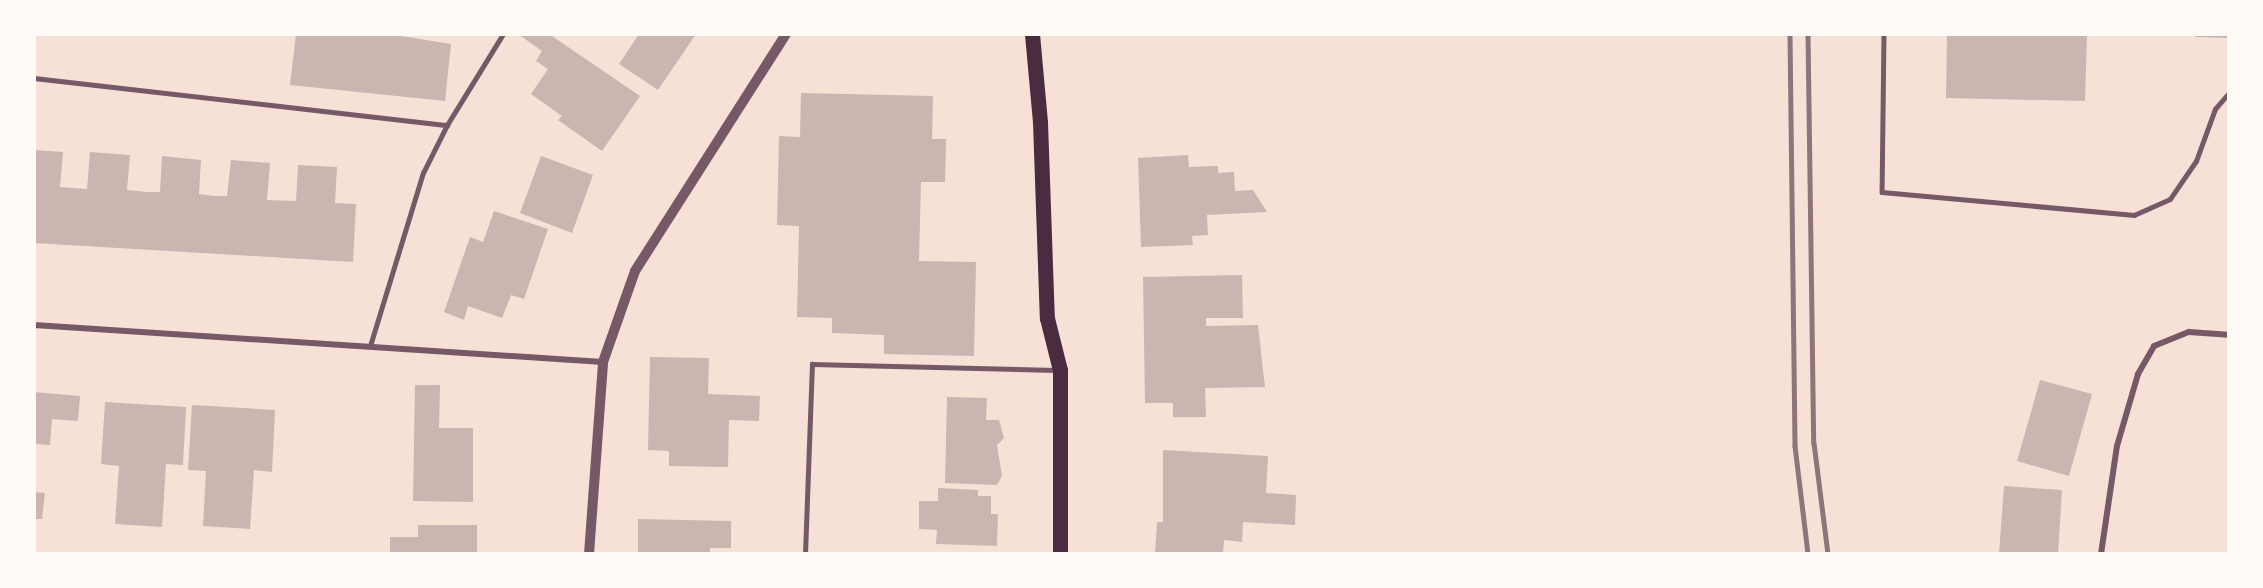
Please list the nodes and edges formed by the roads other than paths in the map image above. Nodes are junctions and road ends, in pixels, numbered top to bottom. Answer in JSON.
{"nodes":[{"id":1,"x":503,"y":34,"type":"edge"},
{"id":2,"x":786,"y":34,"type":"edge"},
{"id":3,"x":1032,"y":34,"type":"edge"},
{"id":4,"x":1884,"y":34,"type":"edge"},
{"id":5,"x":34,"y":78,"type":"edge"},
{"id":6,"x":2229,"y":94,"type":"edge"},
{"id":7,"x":447,"y":125,"type":"junction"},
{"id":8,"x":34,"y":325,"type":"edge"},
{"id":9,"x":2229,"y":335,"type":"edge"},
{"id":10,"x":370,"y":346,"type":"junction"},
{"id":11,"x":603,"y":362,"type":"junction"},
{"id":12,"x":1060,"y":370,"type":"junction"},
{"id":13,"x":589,"y":554,"type":"edge"},
{"id":14,"x":805,"y":554,"type":"edge"},
{"id":15,"x":1060,"y":554,"type":"edge"},
{"id":16,"x":2101,"y":554,"type":"edge"}],
"edges":[{"from":1,"to":7,"type":"lane"},
{"from":2,"to":11,"type":"street"},
{"from":3,"to":12,"type":"main road"},
{"from":4,"to":6,"type":"lane"},
{"from":5,"to":7,"type":"lane"},
{"from":7,"to":10,"type":"lane"},
{"from":8,"to":10,"type":"street"},
{"from":9,"to":16,"type":"street"},
{"from":10,"to":11,"type":"street"},
{"from":11,"to":13,"type":"street"},
{"from":12,"to":14,"type":"lane"},
{"from":12,"to":15,"type":"main road"}]}
